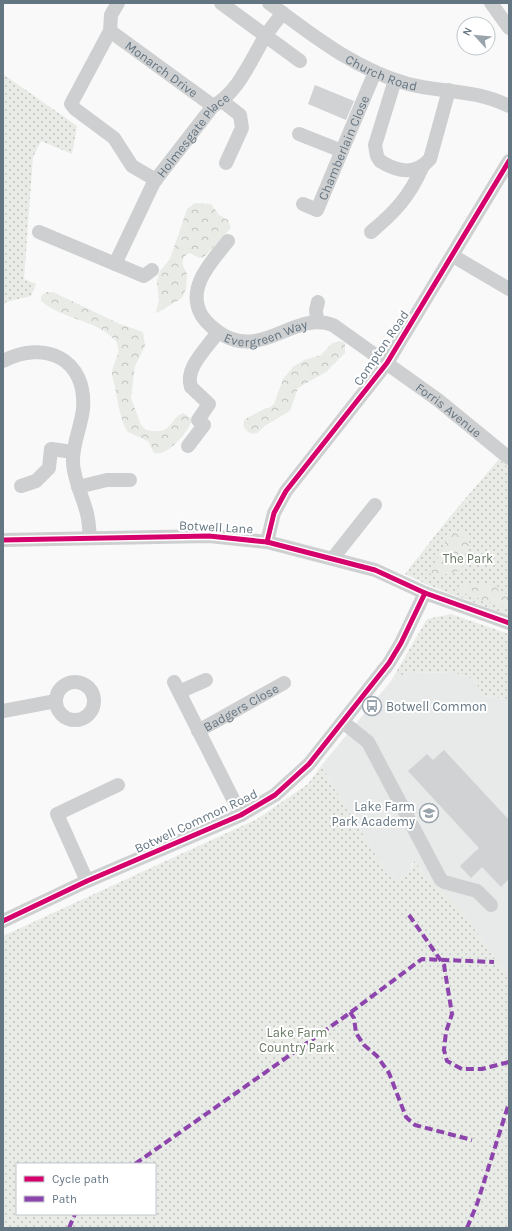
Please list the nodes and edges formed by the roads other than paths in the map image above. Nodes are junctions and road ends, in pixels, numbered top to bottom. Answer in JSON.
{"nodes":[{"id":1,"x":118,"y":3,"type":"edge"},
{"id":2,"x":221,"y":3,"type":"edge"},
{"id":3,"x":269,"y":3,"type":"edge"},
{"id":4,"x":491,"y":3,"type":"edge"},
{"id":5,"x":283,"y":13,"type":"junction"},
{"id":6,"x":509,"y":28,"type":"edge"},
{"id":7,"x":110,"y":31,"type":"junction"},
{"id":8,"x":266,"y":36,"type":"junction"},
{"id":9,"x":300,"y":61,"type":"dead end"},
{"id":10,"x":375,"y":72,"type":"junction"},
{"id":11,"x":395,"y":80,"type":"junction"},
{"id":12,"x":449,"y":90,"type":"junction"},
{"id":13,"x":218,"y":104,"type":"junction"},
{"id":14,"x":509,"y":106,"type":"edge"},
{"id":15,"x":299,"y":134,"type":"dead end"},
{"id":16,"x":342,"y":151,"type":"junction"},
{"id":17,"x":509,"y":161,"type":"edge"},
{"id":18,"x":226,"y":163,"type":"dead end"},
{"id":19,"x":422,"y":168,"type":"junction"},
{"id":20,"x":156,"y":180,"type":"junction"},
{"id":21,"x":303,"y":204,"type":"dead end"},
{"id":22,"x":39,"y":232,"type":"dead end"},
{"id":23,"x":371,"y":232,"type":"dead end"},
{"id":24,"x":228,"y":241,"type":"dead end"},
{"id":25,"x":452,"y":256,"type":"junction"},
{"id":26,"x":114,"y":264,"type":"junction"},
{"id":27,"x":152,"y":270,"type":"dead end"},
{"id":28,"x":509,"y":289,"type":"edge"},
{"id":29,"x":318,"y":302,"type":"dead end"},
{"id":30,"x":317,"y":322,"type":"junction"},
{"id":31,"x":218,"y":332,"type":"junction"},
{"id":32,"x":3,"y":361,"type":"edge"},
{"id":33,"x":388,"y":363,"type":"junction"},
{"id":34,"x":188,"y":446,"type":"dead end"},
{"id":35,"x":73,"y":452,"type":"junction"},
{"id":36,"x":509,"y":458,"type":"edge"},
{"id":37,"x":130,"y":480,"type":"dead end"},
{"id":38,"x":21,"y":486,"type":"dead end"},
{"id":39,"x":78,"y":487,"type":"junction"},
{"id":40,"x":375,"y":505,"type":"dead end"},
{"id":41,"x":90,"y":538,"type":"junction"},
{"id":42,"x":3,"y":540,"type":"edge"},
{"id":43,"x":267,"y":542,"type":"junction"},
{"id":44,"x":334,"y":558,"type":"junction"},
{"id":45,"x":425,"y":593,"type":"junction"},
{"id":46,"x":509,"y":623,"type":"edge"},
{"id":47,"x":206,"y":680,"type":"dead end"},
{"id":48,"x":284,"y":683,"type":"dead end"},
{"id":49,"x":56,"y":701,"type":"dead end"},
{"id":50,"x":3,"y":711,"type":"edge"},
{"id":51,"x":343,"y":722,"type":"junction"},
{"id":52,"x":198,"y":731,"type":"junction"},
{"id":53,"x":118,"y":785,"type":"dead end"},
{"id":54,"x":241,"y":816,"type":"junction"},
{"id":55,"x":87,"y":882,"type":"junction"},
{"id":56,"x":491,"y":905,"type":"dead end"},
{"id":57,"x":3,"y":921,"type":"edge"}],
"edges":[{"from":1,"to":7,"type":"street"},
{"from":2,"to":8,"type":"street"},
{"from":3,"to":5,"type":"street","name":"Church Road"},
{"from":4,"to":6,"type":"street"},
{"from":5,"to":8,"type":"street","name":"Holmesgate Place"},
{"from":5,"to":10,"type":"street","name":"Church Road"},
{"from":7,"to":13,"type":"street","name":"Monarch Drive"},
{"from":7,"to":20,"type":"street"},
{"from":8,"to":9,"type":"street"},
{"from":8,"to":13,"type":"street","name":"Holmesgate Place"},
{"from":10,"to":11,"type":"street","name":"Church Road"},
{"from":10,"to":16,"type":"street","name":"Chamberlain Close"},
{"from":11,"to":12,"type":"street","name":"Church Road"},
{"from":11,"to":19,"type":"street"},
{"from":12,"to":14,"type":"street","name":"Church Road"},
{"from":12,"to":19,"type":"street"},
{"from":13,"to":18,"type":"street","name":"Monarch Drive"},
{"from":13,"to":20,"type":"street","name":"Holmesgate Place"},
{"from":15,"to":16,"type":"street"},
{"from":16,"to":21,"type":"street","name":"Chamberlain Close"},
{"from":17,"to":25,"type":"street","name":"Compton Road"},
{"from":19,"to":23,"type":"street"},
{"from":20,"to":26,"type":"street","name":"Holmesgate Place"},
{"from":22,"to":26,"type":"street"},
{"from":24,"to":31,"type":"street","name":"Evergreen Way"},
{"from":25,"to":28,"type":"street"},
{"from":25,"to":33,"type":"street","name":"Compton Road"},
{"from":26,"to":27,"type":"street"},
{"from":29,"to":30,"type":"street"},
{"from":30,"to":31,"type":"street","name":"Evergreen Way"},
{"from":30,"to":33,"type":"street","name":"Evergreen Way"},
{"from":31,"to":34,"type":"street"},
{"from":32,"to":35,"type":"street"},
{"from":33,"to":36,"type":"street","name":"Forris Avenue"},
{"from":33,"to":43,"type":"street","name":"Compton Road"},
{"from":35,"to":38,"type":"street"},
{"from":35,"to":39,"type":"street"},
{"from":37,"to":39,"type":"street"},
{"from":39,"to":41,"type":"street"},
{"from":40,"to":44,"type":"street"},
{"from":41,"to":42,"type":"street","name":"Botwell Lane"},
{"from":41,"to":43,"type":"street","name":"Botwell Lane"},
{"from":43,"to":44,"type":"street","name":"Botwell Lane"},
{"from":44,"to":45,"type":"street","name":"Botwell Lane"},
{"from":45,"to":46,"type":"street","name":"Botwell Lane"},
{"from":45,"to":51,"type":"street","name":"Botwell Common Road"},
{"from":47,"to":52,"type":"street","name":"Badgers Close"},
{"from":48,"to":52,"type":"street","name":"Badgers Close"},
{"from":49,"to":50,"type":"street"},
{"from":51,"to":54,"type":"street","name":"Botwell Common Road"},
{"from":51,"to":56,"type":"street"},
{"from":52,"to":54,"type":"street","name":"Badgers Close"},
{"from":53,"to":55,"type":"street"},
{"from":54,"to":55,"type":"street","name":"Botwell Common Road"},
{"from":55,"to":57,"type":"street","name":"Botwell Common Road"}]}
